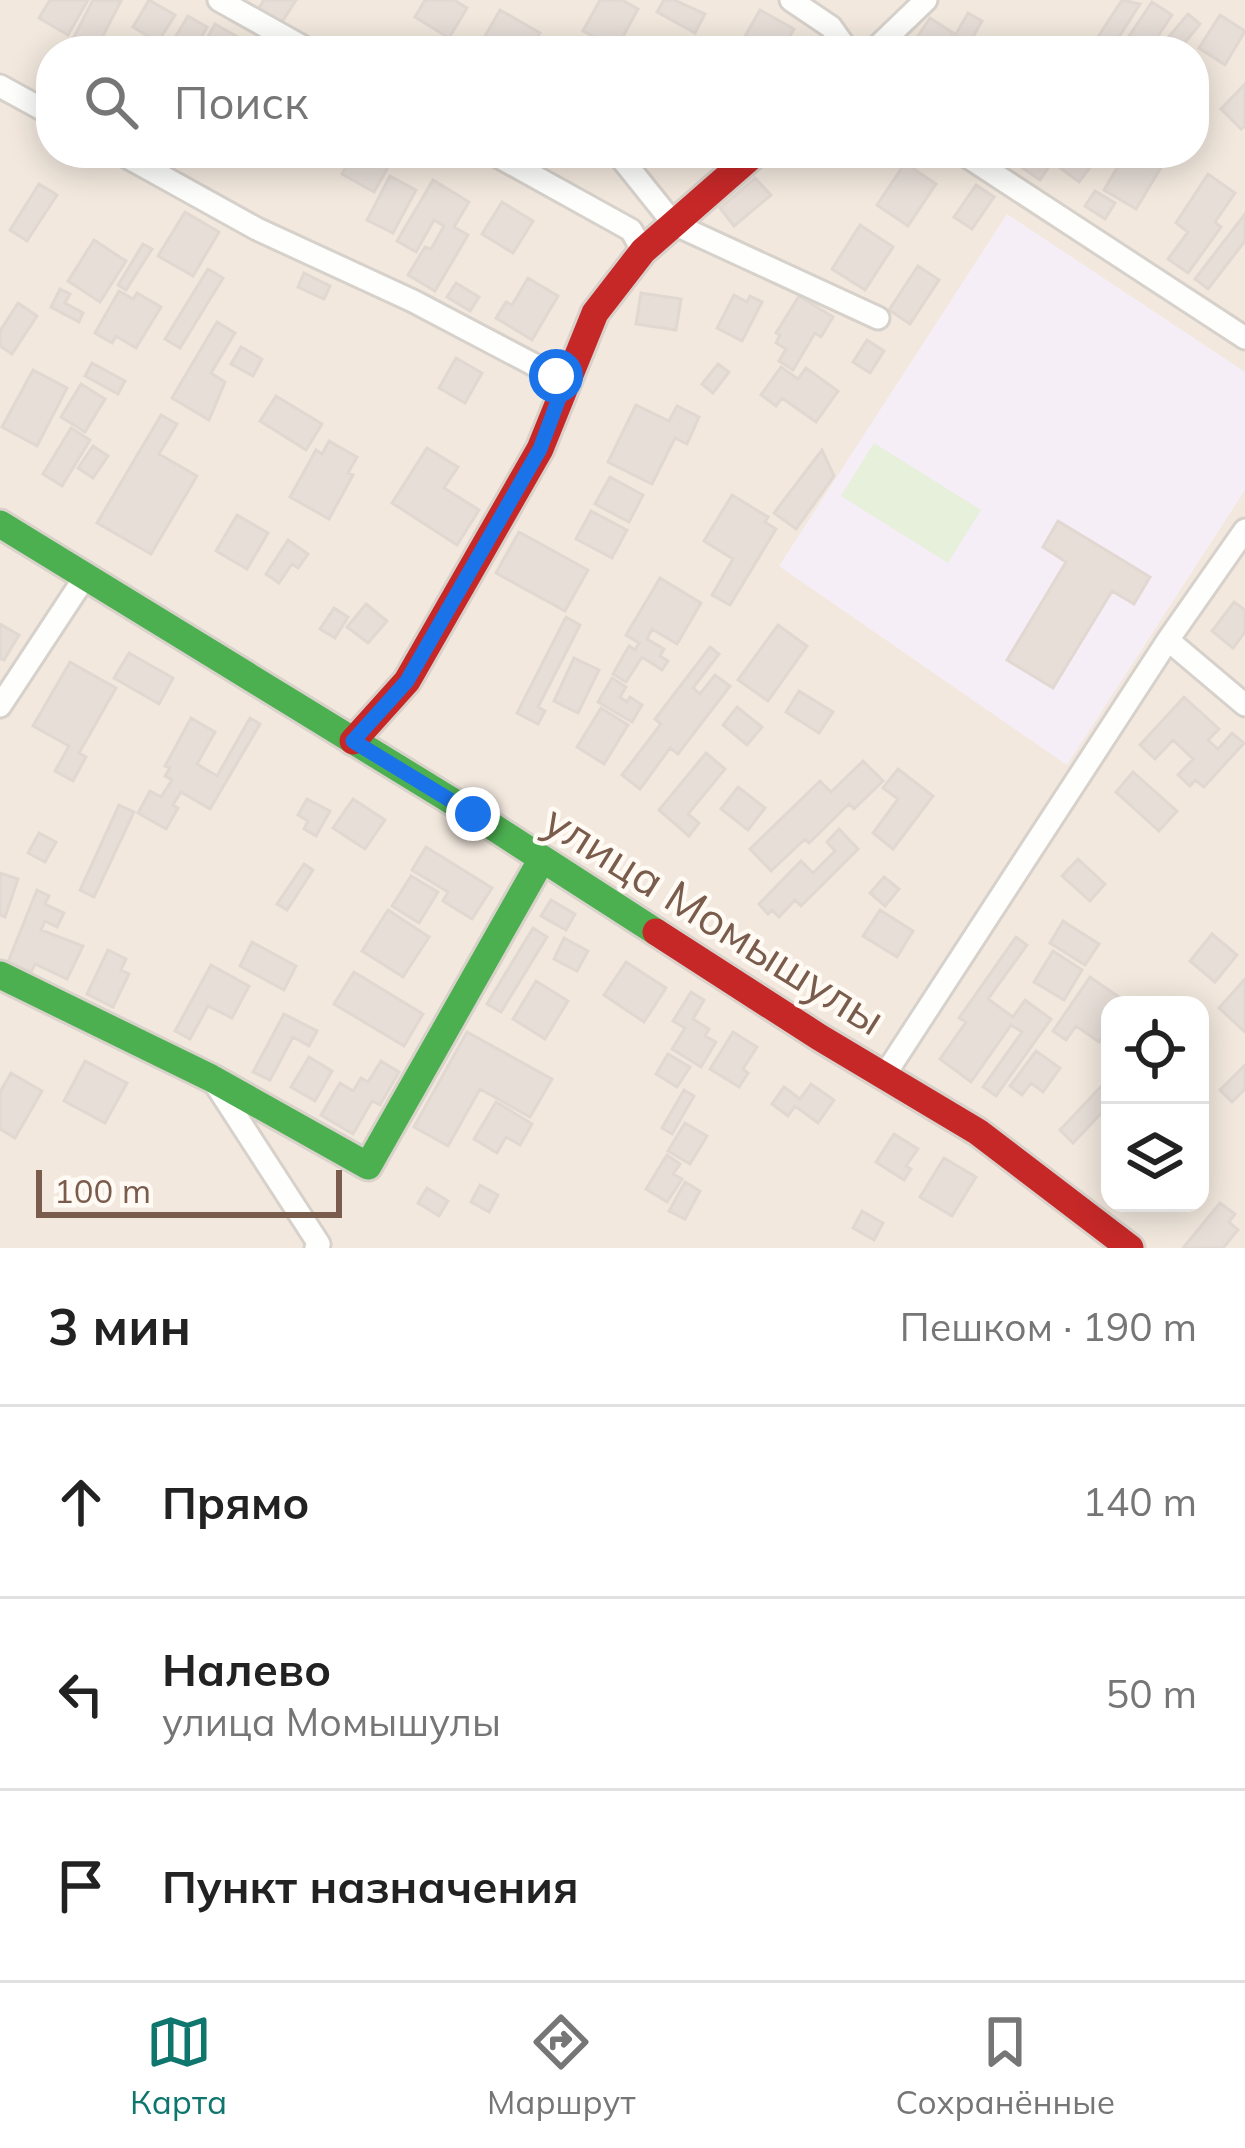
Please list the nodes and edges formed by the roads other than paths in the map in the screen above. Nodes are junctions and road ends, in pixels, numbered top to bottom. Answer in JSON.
{"nodes":[{"id":1,"x":219,"y":0,"type":"edge"},
{"id":2,"x":791,"y":0,"type":"edge"},
{"id":3,"x":926,"y":0,"type":"edge"},
{"id":4,"x":283,"y":36,"type":"edge"},
{"id":5,"x":837,"y":36,"type":"edge"},
{"id":6,"x":889,"y":36,"type":"edge"},
{"id":7,"x":0,"y":86,"type":"edge"},
{"id":8,"x":36,"y":106,"type":"edge"},
{"id":9,"x":147,"y":168,"type":"edge"},
{"id":10,"x":520,"y":168,"type":"edge"},
{"id":11,"x":629,"y":168,"type":"edge"},
{"id":12,"x":738,"y":168,"type":"edge"},
{"id":13,"x":985,"y":168,"type":"edge"},
{"id":14,"x":674,"y":224,"type":"junction"},
{"id":15,"x":643,"y":251,"type":"junction"},
{"id":16,"x":878,"y":318,"type":"dead end"},
{"id":17,"x":1245,"y":338,"type":"edge"},
{"id":18,"x":565,"y":382,"type":"junction"},
{"id":19,"x":0,"y":524,"type":"edge"},
{"id":20,"x":1245,"y":530,"type":"edge"},
{"id":21,"x":85,"y":577,"type":"junction"},
{"id":22,"x":1168,"y":640,"type":"junction"},
{"id":23,"x":1245,"y":705,"type":"edge"},
{"id":24,"x":0,"y":706,"type":"edge"},
{"id":25,"x":353,"y":741,"type":"junction"},
{"id":26,"x":542,"y":859,"type":"junction"},
{"id":27,"x":0,"y":975,"type":"edge"},
{"id":28,"x":884,"y":1076,"type":"junction"},
{"id":29,"x":212,"y":1078,"type":"junction"},
{"id":30,"x":316,"y":1248,"type":"edge"},
{"id":31,"x":1130,"y":1248,"type":"edge"}],
"edges":[{"from":1,"to":4,"type":"street"},
{"from":2,"to":5,"type":"street"},
{"from":3,"to":6,"type":"street"},
{"from":7,"to":8,"type":"street"},
{"from":9,"to":18,"type":"street"},
{"from":10,"to":15,"type":"street"},
{"from":11,"to":14,"type":"street"},
{"from":12,"to":14,"type":"street"},
{"from":13,"to":17,"type":"street"},
{"from":14,"to":15,"type":"street"},
{"from":14,"to":16,"type":"street"},
{"from":15,"to":18,"type":"street"},
{"from":18,"to":25,"type":"street"},
{"from":19,"to":21,"type":"street","name":"улица Момышулы"},
{"from":20,"to":22,"type":"street"},
{"from":21,"to":24,"type":"street"},
{"from":21,"to":25,"type":"street","name":"улица Момышулы"},
{"from":22,"to":23,"type":"street"},
{"from":22,"to":28,"type":"street"},
{"from":25,"to":26,"type":"street","name":"улица Момышулы"},
{"from":26,"to":28,"type":"street","name":"улица Момышулы"},
{"from":26,"to":29,"type":"street"},
{"from":27,"to":29,"type":"street"},
{"from":28,"to":31,"type":"street","name":"улица Момышулы"},
{"from":29,"to":30,"type":"street"}]}
